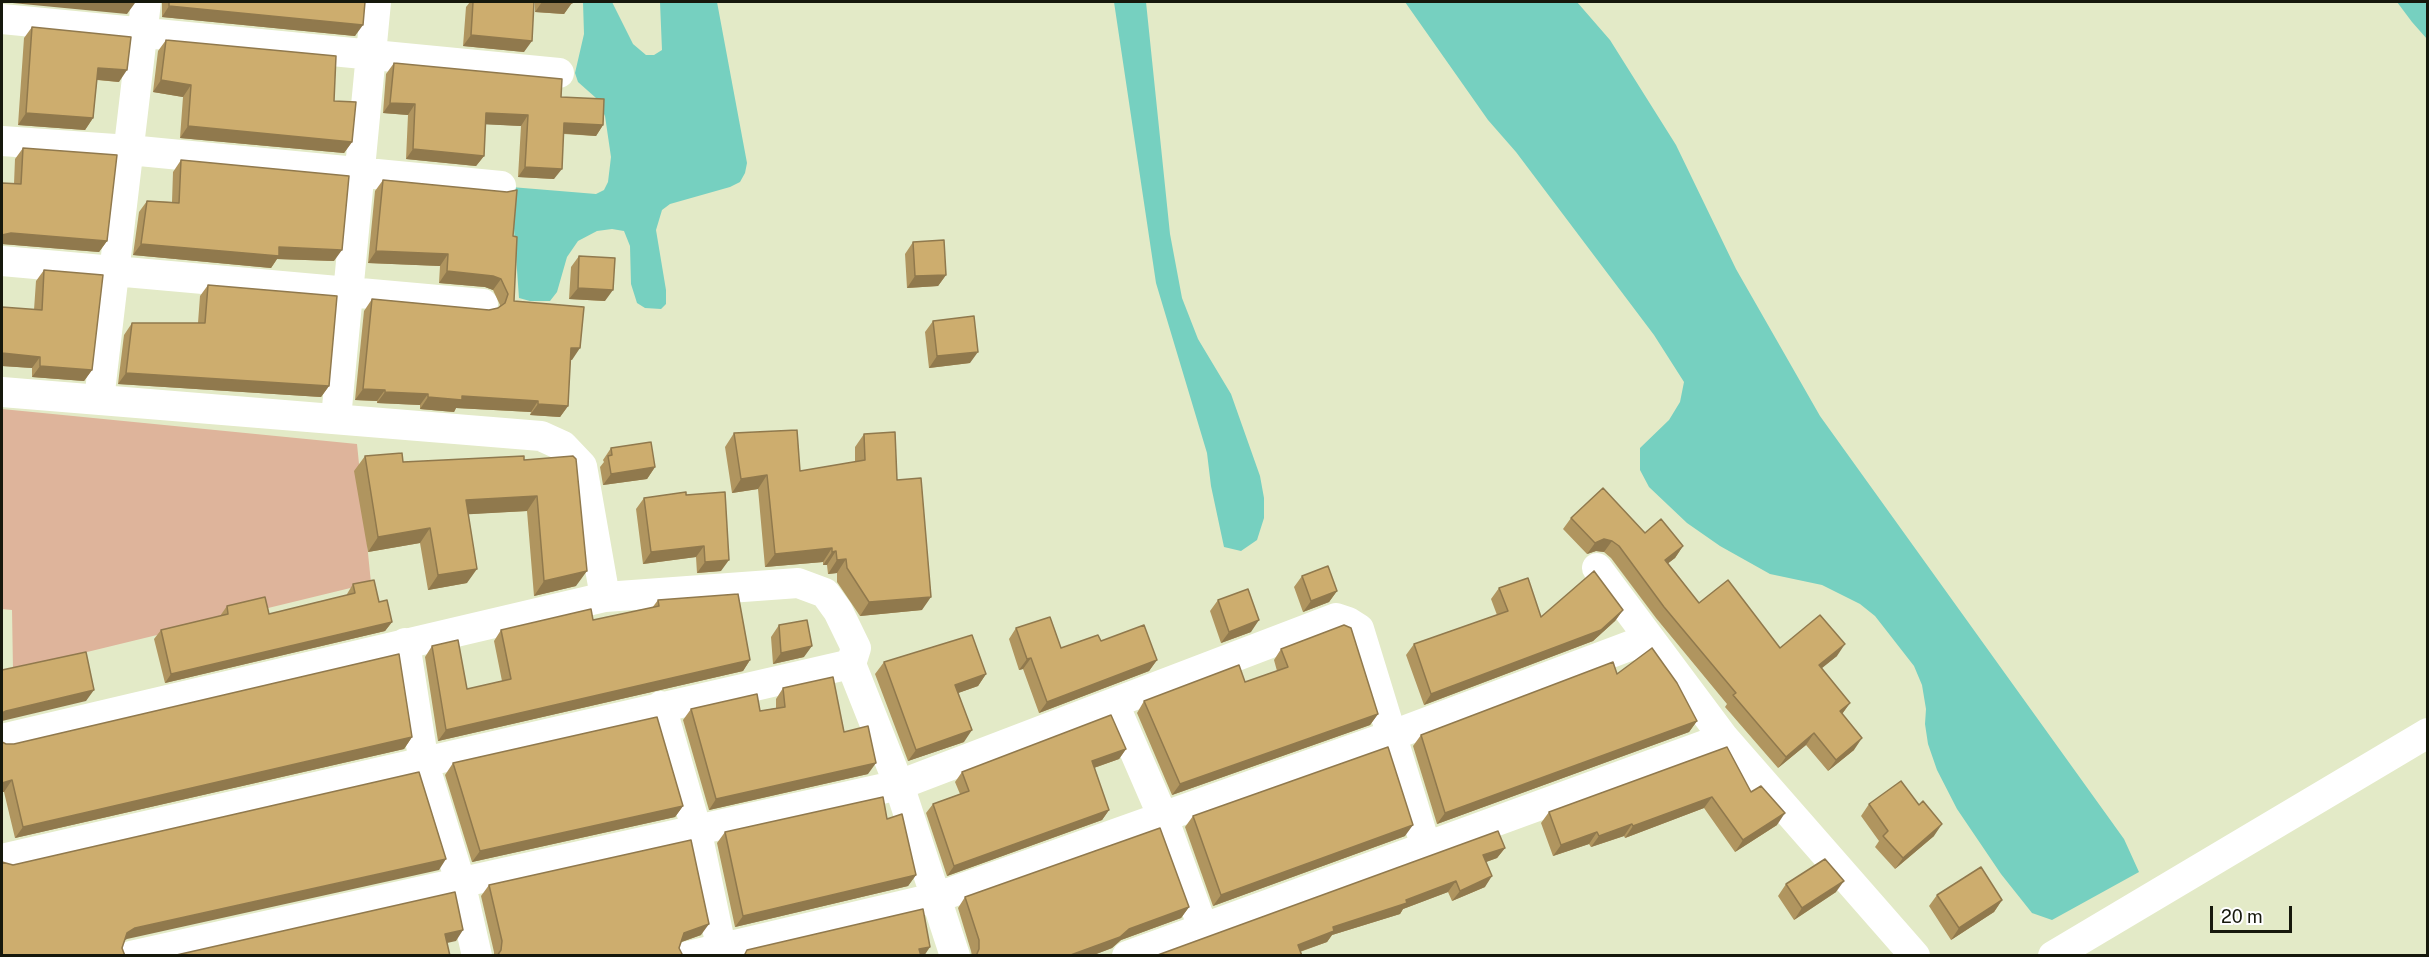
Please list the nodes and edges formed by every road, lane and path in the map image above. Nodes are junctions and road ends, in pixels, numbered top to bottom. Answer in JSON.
{"nodes":[{"id":1,"x":146,"y":2,"type":"edge"},
{"id":2,"x":376,"y":2,"type":"edge"},
{"id":3,"x":2,"y":20,"type":"edge"},
{"id":4,"x":142,"y":34,"type":"junction"},
{"id":5,"x":371,"y":55,"type":"junction"},
{"id":6,"x":559,"y":73,"type":"dead end"},
{"id":7,"x":2,"y":141,"type":"edge"},
{"id":8,"x":129,"y":150,"type":"junction"},
{"id":9,"x":359,"y":174,"type":"junction"},
{"id":10,"x":501,"y":186,"type":"dead end"},
{"id":11,"x":2,"y":261,"type":"edge"},
{"id":12,"x":114,"y":273,"type":"junction"},
{"id":13,"x":348,"y":292,"type":"junction"},
{"id":14,"x":483,"y":304,"type":"dead end"},
{"id":15,"x":2,"y":392,"type":"edge"},
{"id":16,"x":99,"y":400,"type":"junction"},
{"id":17,"x":336,"y":418,"type":"junction"},
{"id":18,"x":1597,"y":568,"type":"dead end"},
{"id":19,"x":605,"y":597,"type":"junction"},
{"id":20,"x":1648,"y":639,"type":"junction"},
{"id":21,"x":405,"y":643,"type":"junction"},
{"id":22,"x":851,"y":664,"type":"junction"},
{"id":23,"x":1114,"y":704,"type":"junction"},
{"id":24,"x":661,"y":706,"type":"junction"},
{"id":25,"x":2427,"y":732,"type":"edge"},
{"id":26,"x":1393,"y":735,"type":"junction"},
{"id":27,"x":1724,"y":738,"type":"junction"},
{"id":28,"x":2,"y":739,"type":"edge"},
{"id":29,"x":424,"y":764,"type":"junction"},
{"id":30,"x":899,"y":785,"type":"junction"},
{"id":31,"x":1163,"y":817,"type":"junction"},
{"id":32,"x":696,"y":828,"type":"junction"},
{"id":33,"x":1426,"y":847,"type":"junction"},
{"id":34,"x":2,"y":859,"type":"edge"},
{"id":35,"x":460,"y":881,"type":"junction"},
{"id":36,"x":938,"y":897,"type":"junction"},
{"id":37,"x":1203,"y":928,"type":"junction"},
{"id":38,"x":723,"y":952,"type":"edge"},
{"id":39,"x":131,"y":956,"type":"edge"},
{"id":40,"x":477,"y":956,"type":"edge"},
{"id":41,"x":688,"y":956,"type":"edge"},
{"id":42,"x":956,"y":956,"type":"edge"},
{"id":43,"x":1127,"y":956,"type":"edge"},
{"id":44,"x":1915,"y":956,"type":"edge"},
{"id":45,"x":2054,"y":956,"type":"edge"}],
"edges":[{"from":1,"to":4,"type":"street"},
{"from":2,"to":5,"type":"street"},
{"from":3,"to":4,"type":"street"},
{"from":4,"to":5,"type":"street"},
{"from":4,"to":8,"type":"street"},
{"from":5,"to":6,"type":"street"},
{"from":5,"to":9,"type":"street"},
{"from":7,"to":8,"type":"street"},
{"from":8,"to":9,"type":"street"},
{"from":8,"to":12,"type":"street"},
{"from":9,"to":10,"type":"street"},
{"from":9,"to":13,"type":"street"},
{"from":11,"to":12,"type":"street"},
{"from":12,"to":13,"type":"street"},
{"from":12,"to":16,"type":"street"},
{"from":13,"to":14,"type":"street"},
{"from":13,"to":17,"type":"street"},
{"from":15,"to":16,"type":"street"},
{"from":16,"to":17,"type":"street"},
{"from":17,"to":19,"type":"street"},
{"from":18,"to":20,"type":"street"},
{"from":19,"to":21,"type":"street"},
{"from":19,"to":22,"type":"street"},
{"from":20,"to":26,"type":"street"},
{"from":20,"to":27,"type":"street"},
{"from":21,"to":28,"type":"street"},
{"from":21,"to":29,"type":"street"},
{"from":22,"to":24,"type":"street"},
{"from":22,"to":30,"type":"street"},
{"from":23,"to":26,"type":"street"},
{"from":23,"to":30,"type":"street"},
{"from":23,"to":31,"type":"street"},
{"from":24,"to":29,"type":"street"},
{"from":24,"to":32,"type":"street"},
{"from":25,"to":45,"type":"street"},
{"from":26,"to":31,"type":"street"},
{"from":26,"to":33,"type":"street"},
{"from":27,"to":33,"type":"street"},
{"from":27,"to":44,"type":"street"},
{"from":29,"to":34,"type":"street"},
{"from":29,"to":35,"type":"street"},
{"from":30,"to":32,"type":"street"},
{"from":30,"to":36,"type":"street"},
{"from":31,"to":36,"type":"street"},
{"from":31,"to":37,"type":"street"},
{"from":32,"to":35,"type":"street"},
{"from":32,"to":38,"type":"street"},
{"from":33,"to":37,"type":"street"},
{"from":35,"to":39,"type":"street"},
{"from":35,"to":40,"type":"street"},
{"from":36,"to":38,"type":"street"},
{"from":36,"to":42,"type":"street"},
{"from":37,"to":43,"type":"street"},
{"from":38,"to":41,"type":"street"}]}
